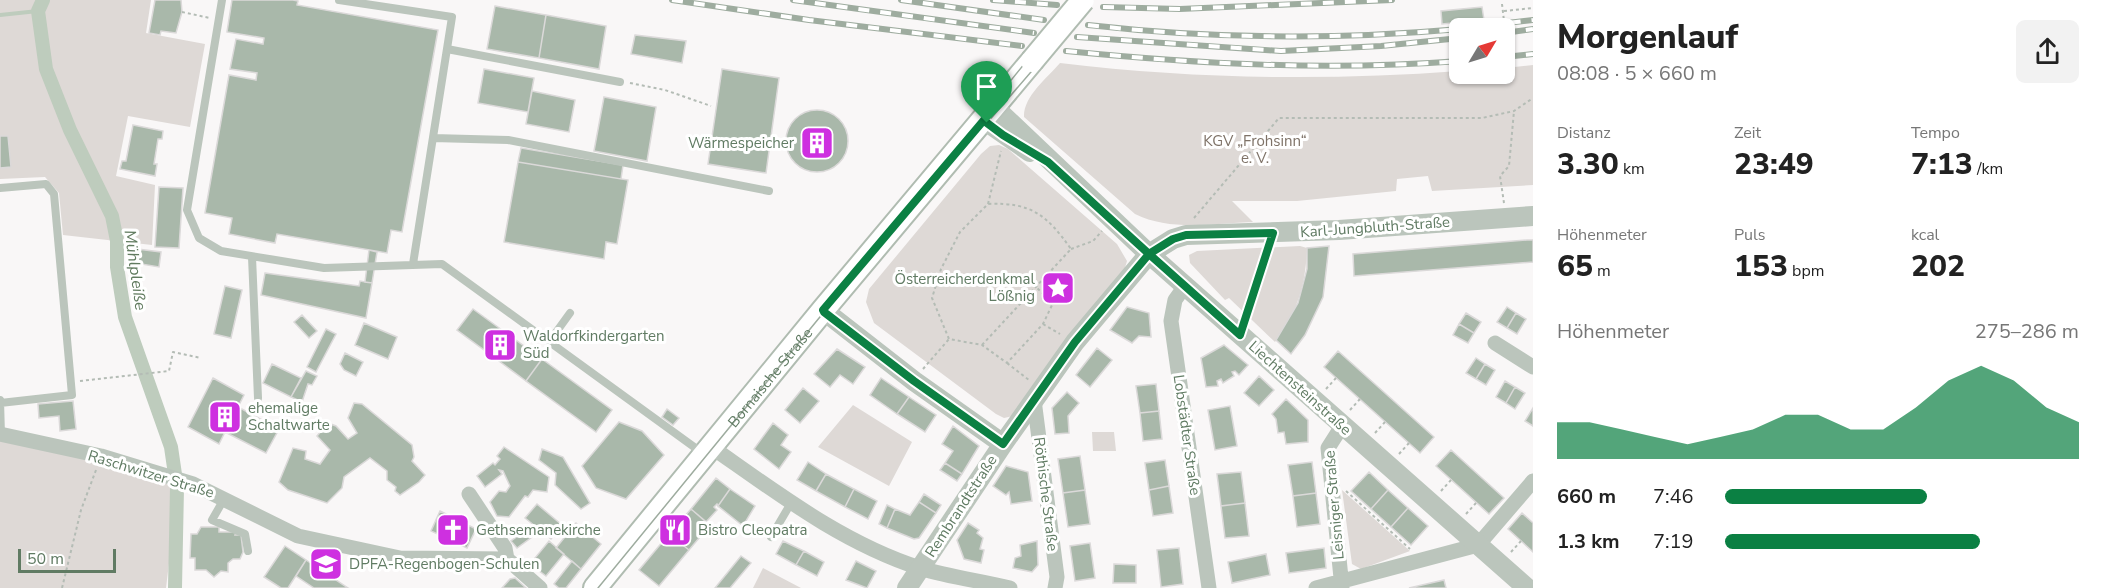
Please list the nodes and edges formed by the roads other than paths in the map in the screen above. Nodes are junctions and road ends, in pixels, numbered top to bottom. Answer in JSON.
{"nodes":[{"id":1,"x":222,"y":0,"type":"edge"},
{"id":2,"x":339,"y":0,"type":"edge"},
{"id":3,"x":1083,"y":0,"type":"edge"},
{"id":4,"x":447,"y":49,"type":"junction"},
{"id":5,"x":620,"y":82,"type":"road end"},
{"id":6,"x":989,"y":113,"type":"junction"},
{"id":7,"x":433,"y":138,"type":"junction"},
{"id":8,"x":1048,"y":162,"type":"junction"},
{"id":9,"x":0,"y":188,"type":"edge"},
{"id":10,"x":769,"y":191,"type":"dead end"},
{"id":11,"x":1533,"y":216,"type":"edge"},
{"id":12,"x":1149,"y":254,"type":"junction"},
{"id":13,"x":252,"y":257,"type":"junction"},
{"id":14,"x":413,"y":264,"type":"junction"},
{"id":15,"x":1185,"y":286,"type":"junction"},
{"id":16,"x":823,"y":310,"type":"junction"},
{"id":17,"x":570,"y":313,"type":"dead end"},
{"id":18,"x":549,"y":342,"type":"junction"},
{"id":19,"x":1495,"y":343,"type":"dead end"},
{"id":20,"x":1533,"y":367,"type":"edge"},
{"id":21,"x":1038,"y":395,"type":"junction"},
{"id":22,"x":258,"y":398,"type":"dead end"},
{"id":23,"x":0,"y":401,"type":"edge"},
{"id":24,"x":1342,"y":426,"type":"junction"},
{"id":25,"x":0,"y":434,"type":"edge"},
{"id":26,"x":1003,"y":444,"type":"junction"},
{"id":27,"x":707,"y":450,"type":"junction"},
{"id":28,"x":1533,"y":481,"type":"edge"},
{"id":29,"x":470,"y":494,"type":"dead end"},
{"id":30,"x":224,"y":498,"type":"junction"},
{"id":31,"x":791,"y":503,"type":"junction"},
{"id":32,"x":771,"y":537,"type":"dead end"},
{"id":33,"x":1478,"y":545,"type":"junction"},
{"id":34,"x":248,"y":551,"type":"dead end"},
{"id":35,"x":507,"y":559,"type":"junction"},
{"id":36,"x":921,"y":568,"type":"junction"},
{"id":37,"x":1341,"y":586,"type":"edge"},
{"id":38,"x":540,"y":588,"type":"edge"},
{"id":39,"x":595,"y":588,"type":"edge"},
{"id":40,"x":907,"y":588,"type":"edge"},
{"id":41,"x":1010,"y":588,"type":"edge"},
{"id":42,"x":1055,"y":588,"type":"edge"},
{"id":43,"x":1209,"y":588,"type":"edge"},
{"id":44,"x":1316,"y":588,"type":"edge"},
{"id":45,"x":1527,"y":588,"type":"edge"}],
"edges":[{"from":1,"to":13,"type":"lane"},
{"from":2,"to":4,"type":"lane"},
{"from":3,"to":6,"type":"main road","name":"Bornaische Straße","bridge":true},
{"from":4,"to":5,"type":"lane"},
{"from":4,"to":7,"type":"lane"},
{"from":6,"to":8,"type":"street","name":"Liechtensteinstraße"},
{"from":6,"to":8,"type":"street","name":"Liechtensteinstraße"},
{"from":6,"to":16,"type":"main road","name":"Bornaische Straße"},
{"from":7,"to":10,"type":"lane"},
{"from":7,"to":14,"type":"lane"},
{"from":8,"to":12,"type":"street","name":"Liechtensteinstraße"},
{"from":9,"to":23,"type":"lane"},
{"from":11,"to":12,"type":"street","name":"Karl-Jungbluth-Straße"},
{"from":12,"to":15,"type":"street","name":"Liechtensteinstraße"},
{"from":12,"to":21,"type":"street","name":"Rembrandtstraße"},
{"from":13,"to":14,"type":"lane"},
{"from":13,"to":22,"type":"lane"},
{"from":14,"to":18,"type":"lane"},
{"from":15,"to":24,"type":"street","name":"Liechtensteinstraße"},
{"from":15,"to":43,"type":"street","name":"Lobstädter Straße"},
{"from":16,"to":26,"type":"street"},
{"from":16,"to":27,"type":"main road","name":"Bornaische Straße"},
{"from":17,"to":18,"type":"lane"},
{"from":18,"to":27,"type":"lane"},
{"from":19,"to":20,"type":"street"},
{"from":21,"to":26,"type":"street","name":"Rembrandtstraße"},
{"from":21,"to":42,"type":"street","name":"Röthische Straße"},
{"from":23,"to":25,"type":"lane"},
{"from":24,"to":33,"type":"street","name":"Liechtensteinstraße"},
{"from":24,"to":37,"type":"street","name":"Leisniger Straße"},
{"from":25,"to":30,"type":"street","name":"Raschwitzer Straße"},
{"from":26,"to":36,"type":"street","name":"Rembrandtstraße"},
{"from":27,"to":31,"type":"street"},
{"from":27,"to":39,"type":"main road","name":"Bornaische Straße"},
{"from":28,"to":33,"type":"street"},
{"from":29,"to":35,"type":"street"},
{"from":30,"to":34,"type":"lane"},
{"from":30,"to":35,"type":"street","name":"Raschwitzer Straße"},
{"from":31,"to":32,"type":"lane"},
{"from":31,"to":36,"type":"street"},
{"from":33,"to":37,"type":"street"},
{"from":33,"to":45,"type":"street","name":"Liechtensteinstraße"},
{"from":35,"to":38,"type":"street"},
{"from":36,"to":40,"type":"street","name":"Rembrandtstraße"},
{"from":36,"to":41,"type":"street"},
{"from":37,"to":44,"type":"street"}]}
